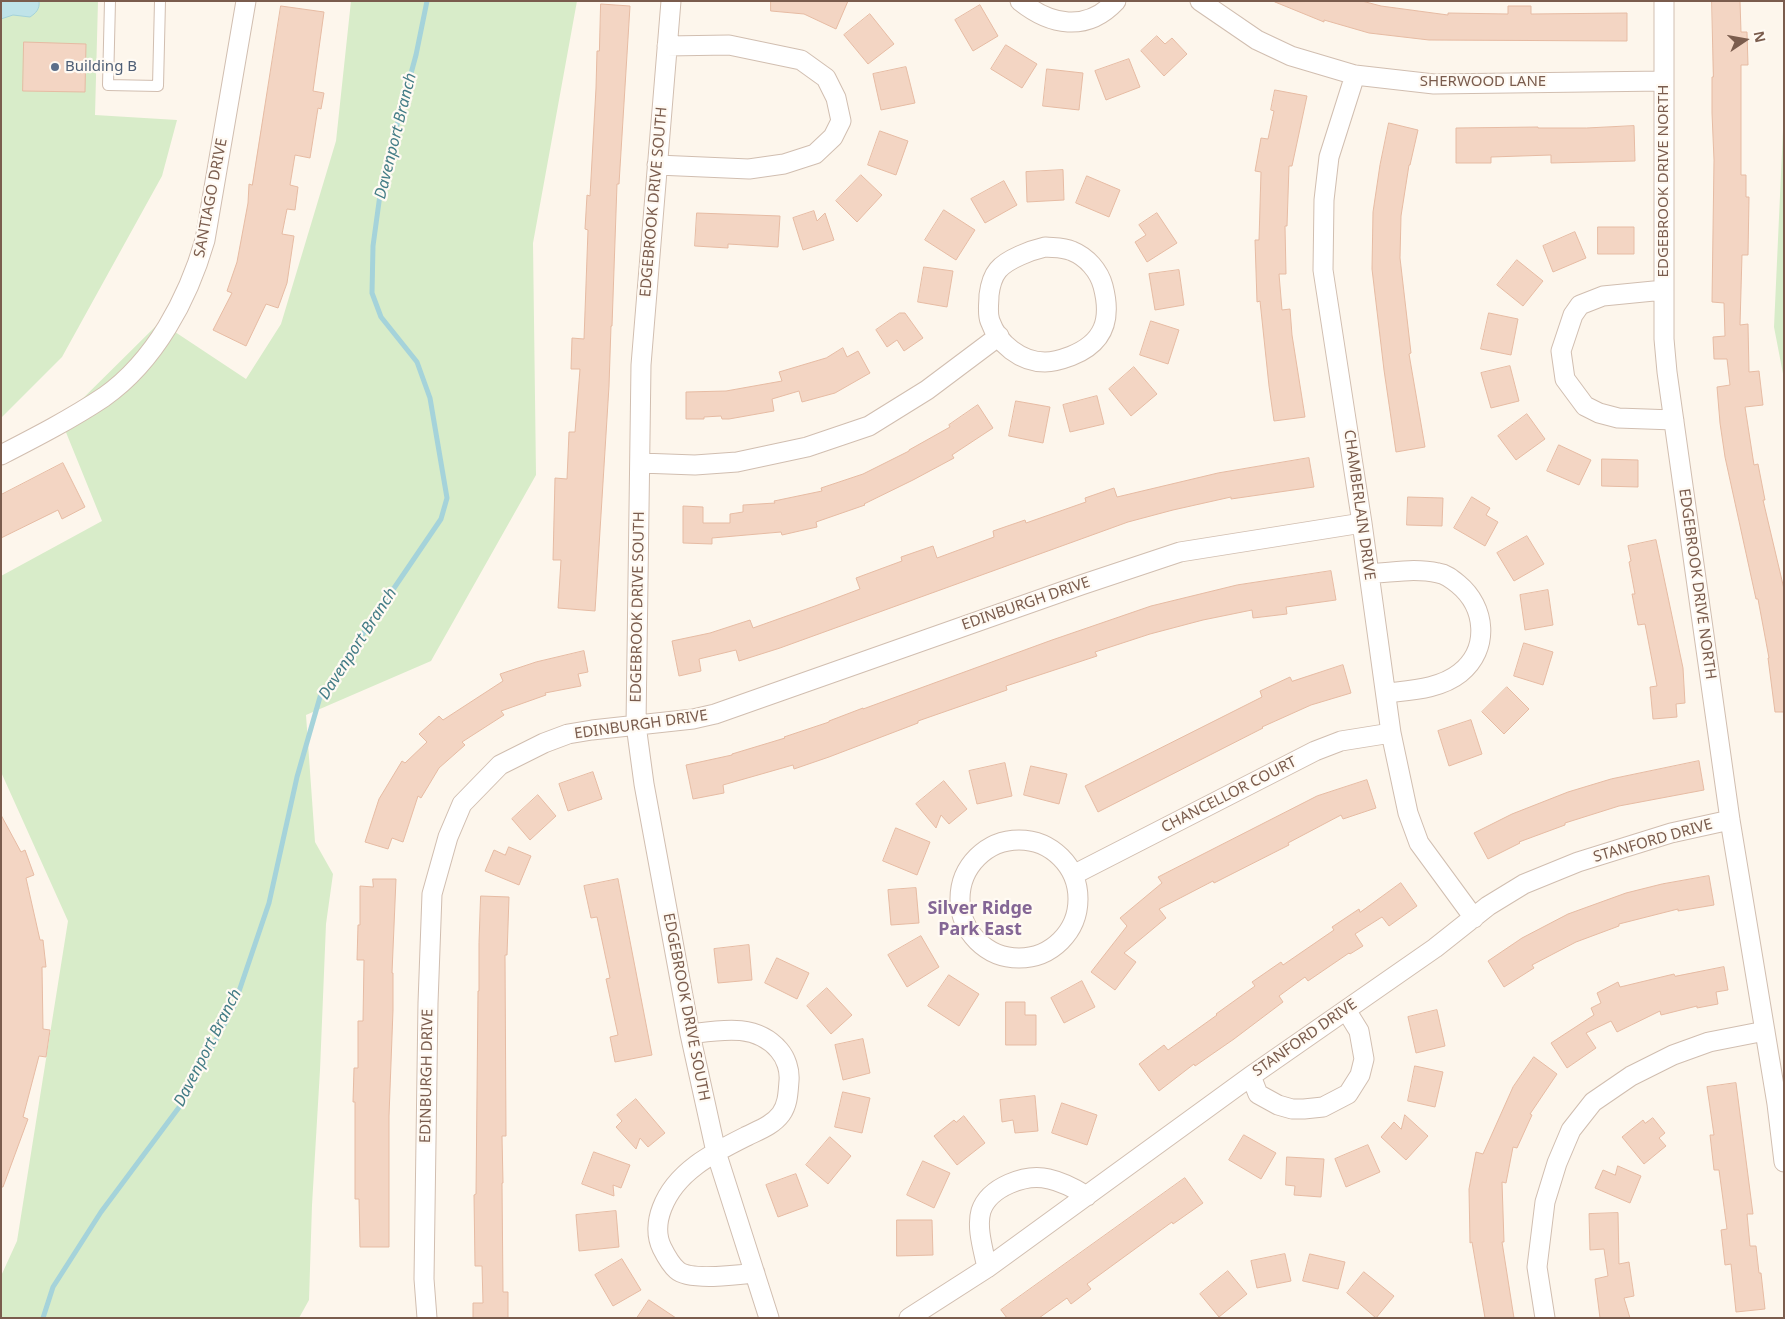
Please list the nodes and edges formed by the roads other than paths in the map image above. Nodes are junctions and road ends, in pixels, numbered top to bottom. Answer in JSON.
{"nodes":[{"id":1,"x":110,"y":1,"type":"edge"},
{"id":2,"x":160,"y":1,"type":"edge"},
{"id":3,"x":246,"y":1,"type":"edge"},
{"id":4,"x":671,"y":1,"type":"edge"},
{"id":5,"x":1020,"y":1,"type":"edge"},
{"id":6,"x":1116,"y":1,"type":"edge"},
{"id":7,"x":1200,"y":1,"type":"edge"},
{"id":8,"x":1664,"y":1,"type":"edge"},
{"id":9,"x":667,"y":46,"type":"junction"},
{"id":10,"x":1355,"y":75,"type":"junction"},
{"id":11,"x":1664,"y":81,"type":"junction"},
{"id":12,"x":658,"y":164,"type":"junction"},
{"id":13,"x":1664,"y":290,"type":"junction"},
{"id":14,"x":998,"y":336,"type":"junction"},
{"id":15,"x":1674,"y":420,"type":"junction"},
{"id":16,"x":1,"y":455,"type":"edge"},
{"id":17,"x":640,"y":463,"type":"junction"},
{"id":18,"x":1362,"y":523,"type":"junction"},
{"id":19,"x":1369,"y":574,"type":"junction"},
{"id":20,"x":1387,"y":693,"type":"junction"},
{"id":21,"x":636,"y":725,"type":"junction"},
{"id":22,"x":1391,"y":733,"type":"junction"},
{"id":23,"x":1730,"y":820,"type":"junction"},
{"id":24,"x":1073,"y":875,"type":"junction"},
{"id":25,"x":1474,"y":918,"type":"junction"},
{"id":26,"x":1346,"y":1010,"type":"junction"},
{"id":27,"x":1765,"y":1031,"type":"junction"},
{"id":28,"x":690,"y":1034,"type":"junction"},
{"id":29,"x":1251,"y":1076,"type":"junction"},
{"id":30,"x":716,"y":1152,"type":"junction"},
{"id":31,"x":1784,"y":1162,"type":"edge"},
{"id":32,"x":1087,"y":1196,"type":"junction"},
{"id":33,"x":987,"y":1268,"type":"junction"},
{"id":34,"x":755,"y":1274,"type":"junction"},
{"id":35,"x":427,"y":1318,"type":"edge"},
{"id":36,"x":768,"y":1318,"type":"edge"},
{"id":37,"x":909,"y":1318,"type":"edge"},
{"id":38,"x":1545,"y":1318,"type":"edge"}],
"edges":[{"from":1,"to":2,"type":"lane"},
{"from":3,"to":16,"type":"street","name":"SANTIAGO DRIVE"},
{"from":4,"to":9,"type":"street","name":"EDGEBROOK DRIVE SOUTH"},
{"from":5,"to":6,"type":"street"},
{"from":7,"to":10,"type":"street","name":"SHERWOOD LANE"},
{"from":8,"to":11,"type":"street","name":"EDGEBROOK DRIVE NORTH"},
{"from":9,"to":12,"type":"street","name":"EDGEBROOK DRIVE SOUTH"},
{"from":9,"to":12,"type":"street"},
{"from":10,"to":11,"type":"street","name":"SHERWOOD LANE"},
{"from":10,"to":18,"type":"street","name":"CHAMBERLAIN DRIVE"},
{"from":11,"to":13,"type":"street","name":"EDGEBROOK DRIVE NORTH"},
{"from":12,"to":17,"type":"street","name":"EDGEBROOK DRIVE SOUTH"},
{"from":13,"to":15,"type":"street","name":"EDGEBROOK DRIVE NORTH"},
{"from":13,"to":15,"type":"street"},
{"from":14,"to":14,"type":"street"},
{"from":14,"to":17,"type":"street"},
{"from":15,"to":23,"type":"street","name":"EDGEBROOK DRIVE NORTH"},
{"from":17,"to":21,"type":"street","name":"EDGEBROOK DRIVE SOUTH"},
{"from":18,"to":19,"type":"street","name":"CHAMBERLAIN DRIVE"},
{"from":18,"to":21,"type":"street","name":"EDINBURGH DRIVE"},
{"from":19,"to":20,"type":"street","name":"CHAMBERLAIN DRIVE"},
{"from":19,"to":20,"type":"street"},
{"from":20,"to":22,"type":"street","name":"CHAMBERLAIN DRIVE"},
{"from":21,"to":28,"type":"street","name":"EDGEBROOK DRIVE SOUTH"},
{"from":21,"to":35,"type":"street","name":"EDINBURGH DRIVE"},
{"from":22,"to":24,"type":"street","name":"CHANCELLOR COURT"},
{"from":22,"to":25,"type":"street","name":"CHAMBERLAIN DRIVE"},
{"from":23,"to":25,"type":"street","name":"STANFORD DRIVE"},
{"from":23,"to":27,"type":"street","name":"EDGEBROOK DRIVE NORTH"},
{"from":24,"to":24,"type":"street"},
{"from":25,"to":26,"type":"street","name":"STANFORD DRIVE"},
{"from":26,"to":29,"type":"street","name":"STANFORD DRIVE"},
{"from":26,"to":29,"type":"street"},
{"from":27,"to":31,"type":"street","name":"EDGEBROOK DRIVE NORTH"},
{"from":27,"to":38,"type":"street"},
{"from":28,"to":30,"type":"street","name":"EDGEBROOK DRIVE SOUTH"},
{"from":28,"to":30,"type":"street"},
{"from":29,"to":32,"type":"street","name":"STANFORD DRIVE"},
{"from":30,"to":34,"type":"street","name":"EDGEBROOK DRIVE SOUTH"},
{"from":30,"to":34,"type":"street"},
{"from":32,"to":33,"type":"street","name":"STANFORD DRIVE"},
{"from":32,"to":33,"type":"street"},
{"from":33,"to":37,"type":"street","name":"STANFORD DRIVE"},
{"from":34,"to":36,"type":"street","name":"EDGEBROOK DRIVE SOUTH"}]}
